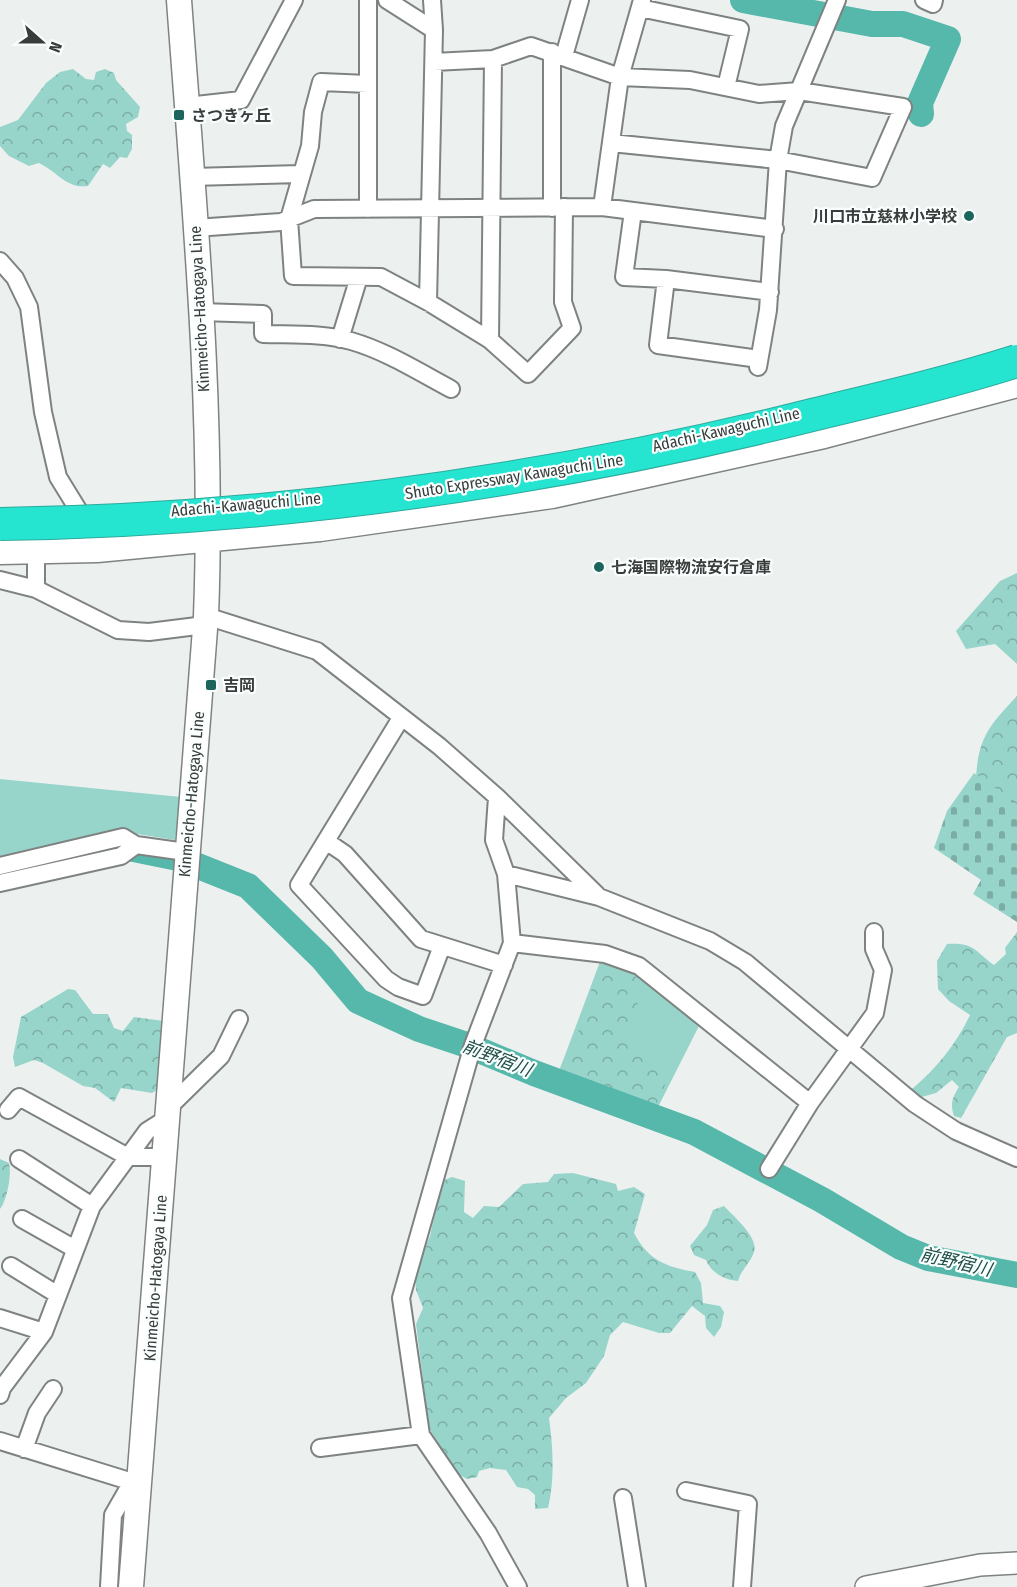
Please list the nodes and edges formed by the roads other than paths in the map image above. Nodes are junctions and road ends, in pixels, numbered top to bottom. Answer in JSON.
{"nodes":[{"id":1,"x":179,"y":0,"type":"edge"},
{"id":2,"x":294,"y":0,"type":"edge"},
{"id":3,"x":368,"y":0,"type":"edge"},
{"id":4,"x":387,"y":0,"type":"edge"},
{"id":5,"x":432,"y":0,"type":"edge"},
{"id":6,"x":580,"y":0,"type":"edge"},
{"id":7,"x":837,"y":0,"type":"edge"},
{"id":8,"x":924,"y":0,"type":"edge"},
{"id":9,"x":934,"y":0,"type":"edge"},
{"id":10,"x":641,"y":4,"type":"edge"},
{"id":11,"x":434,"y":30,"type":"junction"},
{"id":12,"x":558,"y":54,"type":"junction"},
{"id":13,"x":493,"y":59,"type":"junction"},
{"id":14,"x":434,"y":62,"type":"junction"},
{"id":15,"x":620,"y":77,"type":"junction"},
{"id":16,"x":368,"y":84,"type":"junction"},
{"id":17,"x":726,"y":87,"type":"junction"},
{"id":18,"x":799,"y":91,"type":"junction"},
{"id":19,"x":187,"y":106,"type":"junction"},
{"id":20,"x":611,"y":143,"type":"junction"},
{"id":21,"x":778,"y":160,"type":"junction"},
{"id":22,"x":300,"y":174,"type":"junction"},
{"id":23,"x":192,"y":177,"type":"junction"},
{"id":24,"x":558,"y":207,"type":"junction"},
{"id":25,"x":602,"y":207,"type":"junction"},
{"id":26,"x":429,"y":208,"type":"junction"},
{"id":27,"x":491,"y":208,"type":"junction"},
{"id":28,"x":368,"y":209,"type":"junction"},
{"id":29,"x":633,"y":211,"type":"junction"},
{"id":30,"x":289,"y":219,"type":"junction"},
{"id":31,"x":195,"y":228,"type":"junction"},
{"id":32,"x":775,"y":229,"type":"junction"},
{"id":33,"x":0,"y":261,"type":"edge"},
{"id":34,"x":359,"y":277,"type":"junction"},
{"id":35,"x":666,"y":279,"type":"junction"},
{"id":36,"x":770,"y":292,"type":"junction"},
{"id":37,"x":428,"y":302,"type":"junction"},
{"id":38,"x":200,"y":312,"type":"junction"},
{"id":39,"x":340,"y":339,"type":"junction"},
{"id":40,"x":490,"y":340,"type":"junction"},
{"id":41,"x":1017,"y":353,"type":"edge"},
{"id":42,"x":1017,"y":361,"type":"edge"},
{"id":43,"x":1017,"y":383,"type":"edge"},
{"id":44,"x":451,"y":389,"type":"dead end"},
{"id":45,"x":210,"y":508,"type":"junction"},
{"id":46,"x":82,"y":516,"type":"junction"},
{"id":47,"x":0,"y":518,"type":"edge"},
{"id":48,"x":0,"y":524,"type":"edge"},
{"id":49,"x":209,"y":540,"type":"junction"},
{"id":50,"x":0,"y":545,"type":"edge"},
{"id":51,"x":97,"y":550,"type":"junction"},
{"id":52,"x":36,"y":551,"type":"junction"},
{"id":53,"x":0,"y":552,"type":"edge"},
{"id":54,"x":0,"y":580,"type":"edge"},
{"id":55,"x":36,"y":589,"type":"junction"},
{"id":56,"x":206,"y":620,"type":"junction"},
{"id":57,"x":401,"y":718,"type":"junction"},
{"id":58,"x":497,"y":796,"type":"junction"},
{"id":59,"x":326,"y":841,"type":"junction"},
{"id":60,"x":136,"y":844,"type":"junction"},
{"id":61,"x":186,"y":852,"type":"junction"},
{"id":62,"x":0,"y":866,"type":"edge"},
{"id":63,"x":506,"y":874,"type":"junction"},
{"id":64,"x":0,"y":883,"type":"edge"},
{"id":65,"x":599,"y":897,"type":"junction"},
{"id":66,"x":874,"y":932,"type":"dead end"},
{"id":67,"x":512,"y":943,"type":"junction"},
{"id":68,"x":442,"y":946,"type":"junction"},
{"id":69,"x":504,"y":965,"type":"junction"},
{"id":70,"x":239,"y":1019,"type":"dead end"},
{"id":71,"x":848,"y":1048,"type":"junction"},
{"id":72,"x":810,"y":1103,"type":"junction"},
{"id":73,"x":8,"y":1110,"type":"dead end"},
{"id":74,"x":167,"y":1113,"type":"junction"},
{"id":75,"x":128,"y":1156,"type":"junction"},
{"id":76,"x":164,"y":1157,"type":"junction"},
{"id":77,"x":1017,"y":1158,"type":"edge"},
{"id":78,"x":19,"y":1159,"type":"dead end"},
{"id":79,"x":769,"y":1169,"type":"dead end"},
{"id":80,"x":92,"y":1206,"type":"junction"},
{"id":81,"x":22,"y":1219,"type":"dead end"},
{"id":82,"x":75,"y":1249,"type":"junction"},
{"id":83,"x":11,"y":1266,"type":"dead end"},
{"id":84,"x":58,"y":1295,"type":"junction"},
{"id":85,"x":0,"y":1318,"type":"edge"},
{"id":86,"x":44,"y":1332,"type":"junction"},
{"id":87,"x":53,"y":1389,"type":"dead end"},
{"id":88,"x":0,"y":1395,"type":"edge"},
{"id":89,"x":422,"y":1435,"type":"junction"},
{"id":90,"x":0,"y":1441,"type":"edge"},
{"id":91,"x":320,"y":1448,"type":"dead end"},
{"id":92,"x":24,"y":1449,"type":"junction"},
{"id":93,"x":135,"y":1483,"type":"junction"},
{"id":94,"x":686,"y":1491,"type":"dead end"},
{"id":95,"x":623,"y":1498,"type":"dead end"},
{"id":96,"x":1017,"y":1563,"type":"edge"},
{"id":97,"x":109,"y":1587,"type":"edge"},
{"id":98,"x":131,"y":1587,"type":"edge"},
{"id":99,"x":518,"y":1587,"type":"edge"},
{"id":100,"x":637,"y":1587,"type":"edge"},
{"id":101,"x":742,"y":1587,"type":"edge"},
{"id":102,"x":866,"y":1587,"type":"edge"}],
"edges":[{"from":1,"to":19,"type":"main road","name":"Kinmeicho-Hatogaya Line"},
{"from":2,"to":19,"type":"street"},
{"from":3,"to":16,"type":"street"},
{"from":4,"to":11,"type":"street"},
{"from":5,"to":11,"type":"street"},
{"from":6,"to":12,"type":"street"},
{"from":7,"to":18,"type":"street"},
{"from":8,"to":9,"type":"street"},
{"from":10,"to":15,"type":"street"},
{"from":10,"to":17,"type":"street"},
{"from":11,"to":14,"type":"street"},
{"from":12,"to":13,"type":"street"},
{"from":12,"to":15,"type":"street"},
{"from":12,"to":24,"type":"street"},
{"from":13,"to":14,"type":"street"},
{"from":13,"to":27,"type":"street"},
{"from":14,"to":26,"type":"street"},
{"from":15,"to":17,"type":"street"},
{"from":15,"to":20,"type":"street"},
{"from":16,"to":22,"type":"street"},
{"from":16,"to":28,"type":"street"},
{"from":17,"to":18,"type":"street"},
{"from":18,"to":21,"type":"street"},
{"from":18,"to":21,"type":"street"},
{"from":19,"to":23,"type":"main road","name":"Kinmeicho-Hatogaya Line"},
{"from":20,"to":21,"type":"street"},
{"from":20,"to":25,"type":"street"},
{"from":21,"to":32,"type":"street"},
{"from":22,"to":23,"type":"street"},
{"from":22,"to":30,"type":"street"},
{"from":23,"to":31,"type":"main road","name":"Kinmeicho-Hatogaya Line"},
{"from":24,"to":25,"type":"street"},
{"from":24,"to":27,"type":"street"},
{"from":24,"to":40,"type":"street"},
{"from":25,"to":29,"type":"street"},
{"from":26,"to":27,"type":"street"},
{"from":26,"to":28,"type":"street"},
{"from":26,"to":37,"type":"street"},
{"from":27,"to":40,"type":"street"},
{"from":28,"to":30,"type":"street"},
{"from":29,"to":32,"type":"street"},
{"from":29,"to":35,"type":"street"},
{"from":30,"to":31,"type":"street"},
{"from":30,"to":34,"type":"street"},
{"from":31,"to":38,"type":"main road","name":"Kinmeicho-Hatogaya Line"},
{"from":32,"to":36,"type":"street"},
{"from":33,"to":46,"type":"street"},
{"from":34,"to":37,"type":"street"},
{"from":34,"to":39,"type":"street"},
{"from":35,"to":36,"type":"street"},
{"from":35,"to":36,"type":"street"},
{"from":37,"to":40,"type":"street"},
{"from":38,"to":39,"type":"street"},
{"from":38,"to":45,"type":"main road","name":"Kinmeicho-Hatogaya Line"},
{"from":39,"to":44,"type":"street"},
{"from":41,"to":45,"type":"main road","name":"Adachi-Kawaguchi Line"},
{"from":42,"to":48,"type":"highway","name":"Shuto Expressway Kawaguchi Line","bridge":true},
{"from":43,"to":49,"type":"main road","name":"Adachi-Kawaguchi Line"},
{"from":43,"to":50,"type":"highway","name":"Shuto Expressway Kawaguchi Line"},
{"from":45,"to":46,"type":"main road","name":"Adachi-Kawaguchi Line"},
{"from":45,"to":49,"type":"main road","name":"Kinmeicho-Hatogaya Line"},
{"from":46,"to":47,"type":"main road","name":"Adachi-Kawaguchi Line"},
{"from":46,"to":51,"type":"street"},
{"from":49,"to":51,"type":"main road","name":"Adachi-Kawaguchi Line"},
{"from":49,"to":56,"type":"main road","name":"Kinmeicho-Hatogaya Line"},
{"from":51,"to":52,"type":"main road","name":"Adachi-Kawaguchi Line"},
{"from":52,"to":53,"type":"main road","name":"Adachi-Kawaguchi Line"},
{"from":52,"to":55,"type":"street"},
{"from":54,"to":55,"type":"street"},
{"from":55,"to":56,"type":"street"},
{"from":56,"to":57,"type":"street"},
{"from":56,"to":61,"type":"main road","name":"Kinmeicho-Hatogaya Line"},
{"from":57,"to":58,"type":"street"},
{"from":57,"to":59,"type":"street"},
{"from":58,"to":63,"type":"street"},
{"from":58,"to":65,"type":"street"},
{"from":59,"to":68,"type":"street"},
{"from":59,"to":68,"type":"street"},
{"from":60,"to":61,"type":"street"},
{"from":60,"to":62,"type":"street"},
{"from":60,"to":64,"type":"street"},
{"from":61,"to":74,"type":"main road","name":"Kinmeicho-Hatogaya Line"},
{"from":63,"to":65,"type":"street"},
{"from":63,"to":67,"type":"street"},
{"from":65,"to":71,"type":"street"},
{"from":66,"to":71,"type":"street"},
{"from":67,"to":69,"type":"street"},
{"from":67,"to":72,"type":"street"},
{"from":68,"to":69,"type":"street"},
{"from":69,"to":89,"type":"street"},
{"from":70,"to":74,"type":"street"},
{"from":71,"to":72,"type":"street"},
{"from":71,"to":77,"type":"street"},
{"from":72,"to":79,"type":"street"},
{"from":73,"to":75,"type":"street"},
{"from":74,"to":75,"type":"street"},
{"from":74,"to":76,"type":"main road","name":"Kinmeicho-Hatogaya Line"},
{"from":75,"to":76,"type":"street"},
{"from":75,"to":80,"type":"street"},
{"from":76,"to":93,"type":"main road","name":"Kinmeicho-Hatogaya Line"},
{"from":78,"to":80,"type":"street"},
{"from":80,"to":82,"type":"street"},
{"from":81,"to":82,"type":"street"},
{"from":82,"to":84,"type":"street"},
{"from":83,"to":84,"type":"street"},
{"from":84,"to":86,"type":"street"},
{"from":85,"to":86,"type":"street"},
{"from":86,"to":88,"type":"street"},
{"from":87,"to":92,"type":"street"},
{"from":89,"to":91,"type":"street"},
{"from":89,"to":99,"type":"street"},
{"from":90,"to":92,"type":"street"},
{"from":92,"to":93,"type":"street"},
{"from":93,"to":97,"type":"street"},
{"from":93,"to":98,"type":"main road","name":"Kinmeicho-Hatogaya Line"},
{"from":94,"to":101,"type":"street"},
{"from":95,"to":100,"type":"street"},
{"from":96,"to":102,"type":"street"}]}
